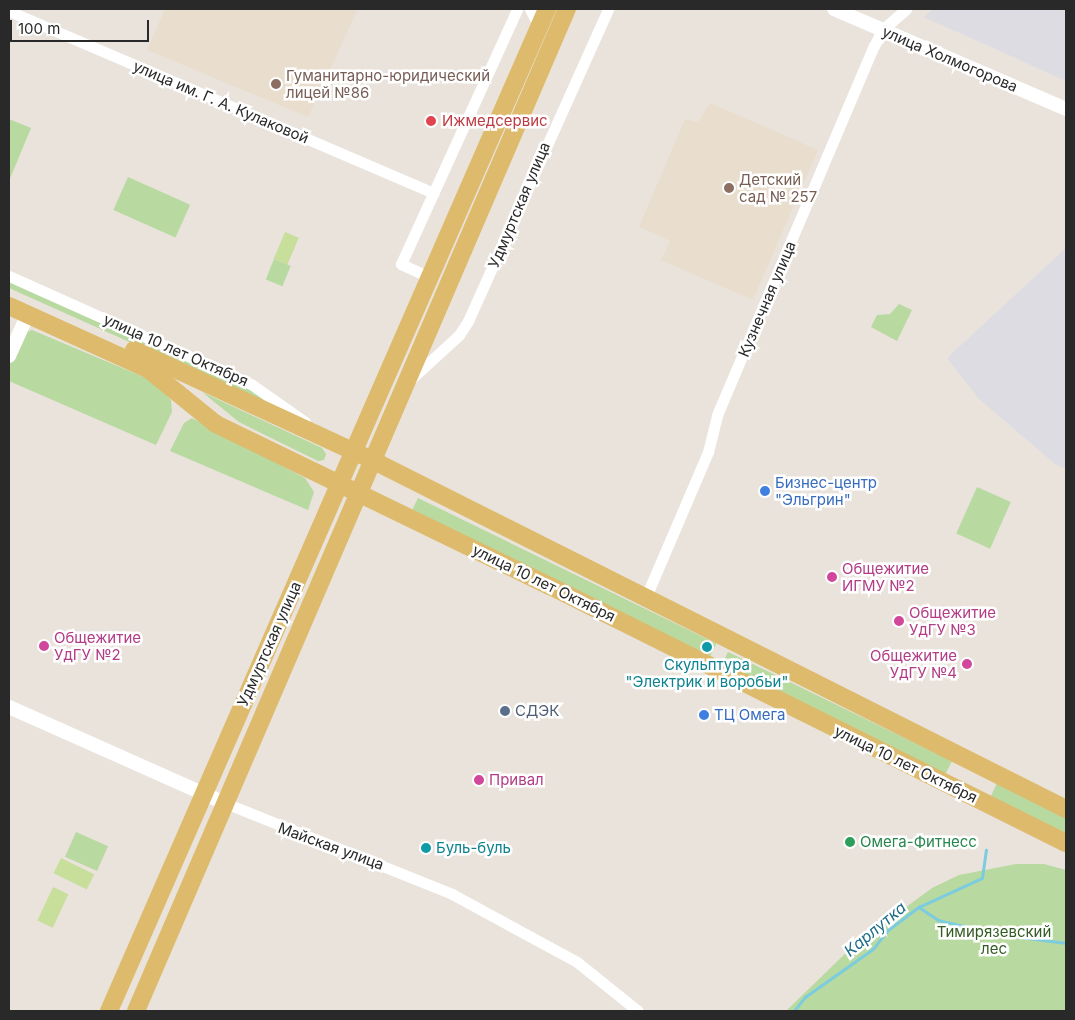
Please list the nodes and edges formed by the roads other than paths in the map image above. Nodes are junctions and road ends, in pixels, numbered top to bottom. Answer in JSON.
{"nodes":[{"id":1,"x":517,"y":9,"type":"edge"},
{"id":2,"x":530,"y":9,"type":"edge"},
{"id":3,"x":547,"y":9,"type":"edge"},
{"id":4,"x":567,"y":9,"type":"edge"},
{"id":5,"x":576,"y":9,"type":"edge"},
{"id":6,"x":608,"y":9,"type":"edge"},
{"id":7,"x":834,"y":9,"type":"edge"},
{"id":8,"x":906,"y":9,"type":"edge"},
{"id":9,"x":9,"y":11,"type":"edge"},
{"id":10,"x":539,"y":27,"type":"junction"},
{"id":11,"x":882,"y":30,"type":"junction"},
{"id":12,"x":556,"y":34,"type":"junction"},
{"id":13,"x":1066,"y":109,"type":"edge"},
{"id":14,"x":434,"y":193,"type":"junction"},
{"id":15,"x":9,"y":276,"type":"edge"},
{"id":16,"x":429,"y":277,"type":"junction"},
{"id":17,"x":9,"y":293,"type":"edge"},
{"id":18,"x":9,"y":306,"type":"edge"},
{"id":19,"x":30,"y":309,"type":"junction"},
{"id":20,"x":9,"y":356,"type":"edge"},
{"id":21,"x":406,"y":383,"type":"junction"},
{"id":22,"x":332,"y":442,"type":"junction"},
{"id":23,"x":354,"y":452,"type":"junction"},
{"id":24,"x":372,"y":460,"type":"junction"},
{"id":25,"x":340,"y":483,"type":"junction"},
{"id":26,"x":359,"y":492,"type":"junction"},
{"id":27,"x":645,"y":599,"type":"junction"},
{"id":28,"x":9,"y":707,"type":"edge"},
{"id":29,"x":961,"y":758,"type":"junction"},
{"id":30,"x":997,"y":775,"type":"junction"},
{"id":31,"x":948,"y":785,"type":"junction"},
{"id":32,"x":204,"y":794,"type":"junction"},
{"id":33,"x":984,"y":802,"type":"junction"},
{"id":34,"x":225,"y":803,"type":"junction"},
{"id":35,"x":1066,"y":810,"type":"edge"},
{"id":36,"x":183,"y":841,"type":"junction"},
{"id":37,"x":1066,"y":843,"type":"edge"},
{"id":38,"x":205,"y":849,"type":"junction"},
{"id":39,"x":110,"y":1011,"type":"edge"},
{"id":40,"x":136,"y":1011,"type":"edge"},
{"id":41,"x":638,"y":1011,"type":"edge"}],
"edges":[{"from":1,"to":14,"type":"street"},
{"from":2,"to":10,"type":"street"},
{"from":3,"to":10,"type":"main road","name":"Удмуртская улица"},
{"from":4,"to":12,"type":"main road","name":"Удмуртская улица"},
{"from":5,"to":12,"type":"street"},
{"from":6,"to":21,"type":"street","name":"Удмуртская улица"},
{"from":7,"to":11,"type":"street","name":"улица Холмогорова"},
{"from":8,"to":11,"type":"street","name":"Кузнечная улица"},
{"from":9,"to":14,"type":"street","name":"улица им. Г. А. Кулаковой"},
{"from":10,"to":16,"type":"main road","name":"Удмуртская улица"},
{"from":11,"to":13,"type":"street","name":"улица Холмогорова"},
{"from":11,"to":27,"type":"street","name":"Кузнечная улица"},
{"from":12,"to":21,"type":"main road","name":"Удмуртская улица"},
{"from":14,"to":16,"type":"street"},
{"from":15,"to":22,"type":"street","name":"улица 10 лет Октября"},
{"from":16,"to":23,"type":"main road","name":"Удмуртская улица"},
{"from":17,"to":19,"type":"main road","name":"улица 10 лет Октября"},
{"from":18,"to":19,"type":"main road","name":"улица 10 лет Октября"},
{"from":19,"to":20,"type":"street"},
{"from":19,"to":22,"type":"main road","name":"улица 10 лет Октября"},
{"from":19,"to":25,"type":"main road","name":"улица 10 лет Октября"},
{"from":21,"to":24,"type":"main road","name":"Удмуртская улица"},
{"from":22,"to":23,"type":"main road","name":"улица 10 лет Октября"},
{"from":23,"to":24,"type":"main road","name":"улица 10 лет Октября"},
{"from":23,"to":25,"type":"main road","name":"Удмуртская улица"},
{"from":24,"to":26,"type":"main road","name":"Удмуртская улица"},
{"from":24,"to":27,"type":"main road","name":"улица 10 лет Октября"},
{"from":25,"to":26,"type":"main road","name":"улица 10 лет Октября"},
{"from":25,"to":32,"type":"main road","name":"Удмуртская улица"},
{"from":26,"to":31,"type":"main road","name":"улица 10 лет Октября"},
{"from":26,"to":34,"type":"main road","name":"Удмуртская улица"},
{"from":27,"to":29,"type":"main road","name":"улица 10 лет Октября"},
{"from":28,"to":32,"type":"street","name":"Майская улица"},
{"from":29,"to":30,"type":"main road","name":"улица 10 лет Октября"},
{"from":29,"to":31,"type":"main road"},
{"from":30,"to":33,"type":"main road"},
{"from":30,"to":35,"type":"main road","name":"улица 10 лет Октября"},
{"from":31,"to":33,"type":"main road","name":"улица 10 лет Октября"},
{"from":32,"to":34,"type":"street","name":"Майская улица"},
{"from":32,"to":36,"type":"main road","name":"Удмуртская улица"},
{"from":33,"to":37,"type":"main road","name":"улица 10 лет Октября"},
{"from":34,"to":38,"type":"main road","name":"Удмуртская улица"},
{"from":34,"to":41,"type":"street","name":"Майская улица"},
{"from":36,"to":38,"type":"main road"},
{"from":36,"to":39,"type":"main road","name":"Удмуртская улица"},
{"from":38,"to":40,"type":"main road","name":"Удмуртская улица"}]}
